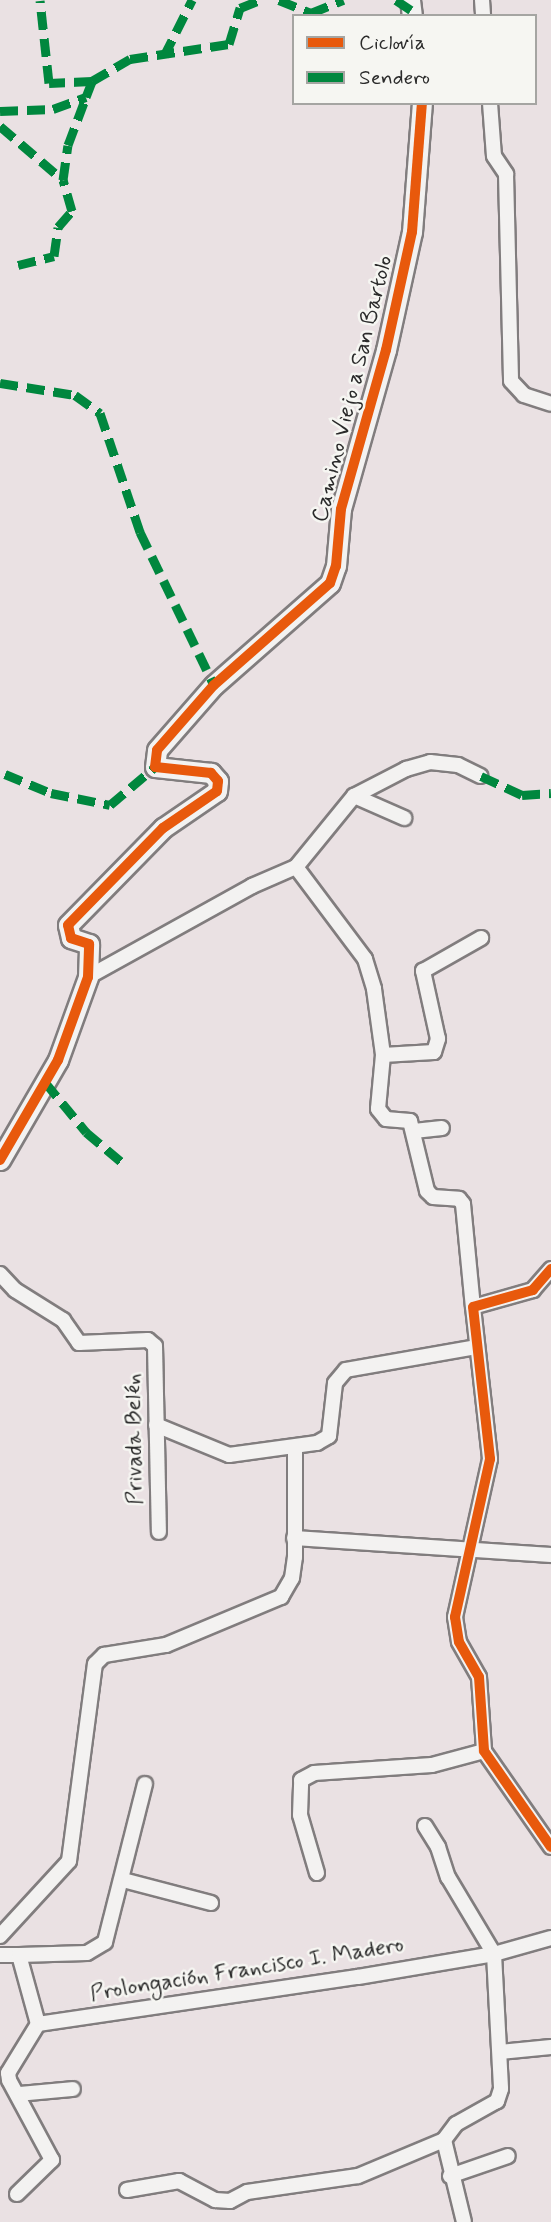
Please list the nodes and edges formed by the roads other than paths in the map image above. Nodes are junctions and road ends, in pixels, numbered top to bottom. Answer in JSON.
{"nodes":[{"id":1,"x":422,"y":105,"type":"edge"},
{"id":2,"x":490,"y":105,"type":"edge"},
{"id":3,"x":551,"y":404,"type":"edge"},
{"id":4,"x":481,"y":776,"type":"dead end"},
{"id":5,"x":354,"y":796,"type":"junction"},
{"id":6,"x":404,"y":818,"type":"dead end"},
{"id":7,"x":296,"y":867,"type":"junction"},
{"id":8,"x":481,"y":938,"type":"dead end"},
{"id":9,"x":88,"y":977,"type":"junction"},
{"id":10,"x":383,"y":1055,"type":"junction"},
{"id":11,"x":442,"y":1128,"type":"dead end"},
{"id":12,"x":414,"y":1131,"type":"junction"},
{"id":13,"x":0,"y":1160,"type":"edge"},
{"id":14,"x":551,"y":1269,"type":"edge"},
{"id":15,"x":0,"y":1274,"type":"edge"},
{"id":16,"x":474,"y":1307,"type":"junction"},
{"id":17,"x":476,"y":1347,"type":"junction"},
{"id":18,"x":156,"y":1425,"type":"junction"},
{"id":19,"x":295,"y":1448,"type":"junction"},
{"id":20,"x":159,"y":1532,"type":"dead end"},
{"id":21,"x":295,"y":1538,"type":"junction"},
{"id":22,"x":468,"y":1551,"type":"junction"},
{"id":23,"x":551,"y":1555,"type":"edge"},
{"id":24,"x":484,"y":1751,"type":"junction"},
{"id":25,"x":145,"y":1784,"type":"dead end"},
{"id":26,"x":425,"y":1826,"type":"dead end"},
{"id":27,"x":551,"y":1847,"type":"edge"},
{"id":28,"x":317,"y":1872,"type":"dead end"},
{"id":29,"x":123,"y":1880,"type":"junction"},
{"id":30,"x":211,"y":1903,"type":"dead end"},
{"id":31,"x":0,"y":1936,"type":"edge"},
{"id":32,"x":551,"y":1938,"type":"edge"},
{"id":33,"x":494,"y":1954,"type":"junction"},
{"id":34,"x":0,"y":1955,"type":"edge"},
{"id":35,"x":19,"y":1955,"type":"junction"},
{"id":36,"x":38,"y":2024,"type":"junction"},
{"id":37,"x":551,"y":2047,"type":"edge"},
{"id":38,"x":500,"y":2052,"type":"junction"},
{"id":39,"x":73,"y":2089,"type":"dead end"},
{"id":40,"x":19,"y":2094,"type":"junction"},
{"id":41,"x":444,"y":2140,"type":"junction"},
{"id":42,"x":508,"y":2156,"type":"dead end"},
{"id":43,"x":450,"y":2176,"type":"junction"},
{"id":44,"x":127,"y":2190,"type":"dead end"},
{"id":45,"x":17,"y":2194,"type":"dead end"},
{"id":46,"x":464,"y":2222,"type":"edge"}],
"edges":[{"from":1,"to":9,"type":"street","name":"Camino Viejo a San Bartolo"},
{"from":2,"to":3,"type":"street"},
{"from":4,"to":5,"type":"street"},
{"from":5,"to":6,"type":"street"},
{"from":5,"to":7,"type":"street"},
{"from":7,"to":9,"type":"street"},
{"from":7,"to":10,"type":"street"},
{"from":8,"to":10,"type":"street"},
{"from":9,"to":13,"type":"street"},
{"from":10,"to":12,"type":"street"},
{"from":11,"to":12,"type":"street"},
{"from":12,"to":16,"type":"street"},
{"from":14,"to":16,"type":"street"},
{"from":15,"to":18,"type":"street","name":"Privada Belén"},
{"from":16,"to":17,"type":"street"},
{"from":17,"to":19,"type":"street"},
{"from":17,"to":22,"type":"street"},
{"from":18,"to":19,"type":"street"},
{"from":18,"to":20,"type":"street","name":"Privada Belén"},
{"from":19,"to":21,"type":"street"},
{"from":21,"to":22,"type":"street"},
{"from":21,"to":31,"type":"street"},
{"from":22,"to":23,"type":"street"},
{"from":22,"to":24,"type":"street"},
{"from":24,"to":27,"type":"street"},
{"from":24,"to":28,"type":"street"},
{"from":25,"to":29,"type":"street"},
{"from":26,"to":33,"type":"street"},
{"from":29,"to":30,"type":"street"},
{"from":29,"to":35,"type":"street"},
{"from":32,"to":33,"type":"street","name":"Prolongación Francisco I. Madero"},
{"from":33,"to":36,"type":"street","name":"Prolongación Francisco I. Madero"},
{"from":33,"to":38,"type":"street"},
{"from":34,"to":35,"type":"street"},
{"from":35,"to":36,"type":"street"},
{"from":36,"to":40,"type":"street"},
{"from":37,"to":38,"type":"street"},
{"from":38,"to":41,"type":"street"},
{"from":39,"to":40,"type":"street"},
{"from":40,"to":45,"type":"street"},
{"from":41,"to":43,"type":"street"},
{"from":41,"to":44,"type":"street"},
{"from":42,"to":43,"type":"street"},
{"from":43,"to":46,"type":"street"}]}
